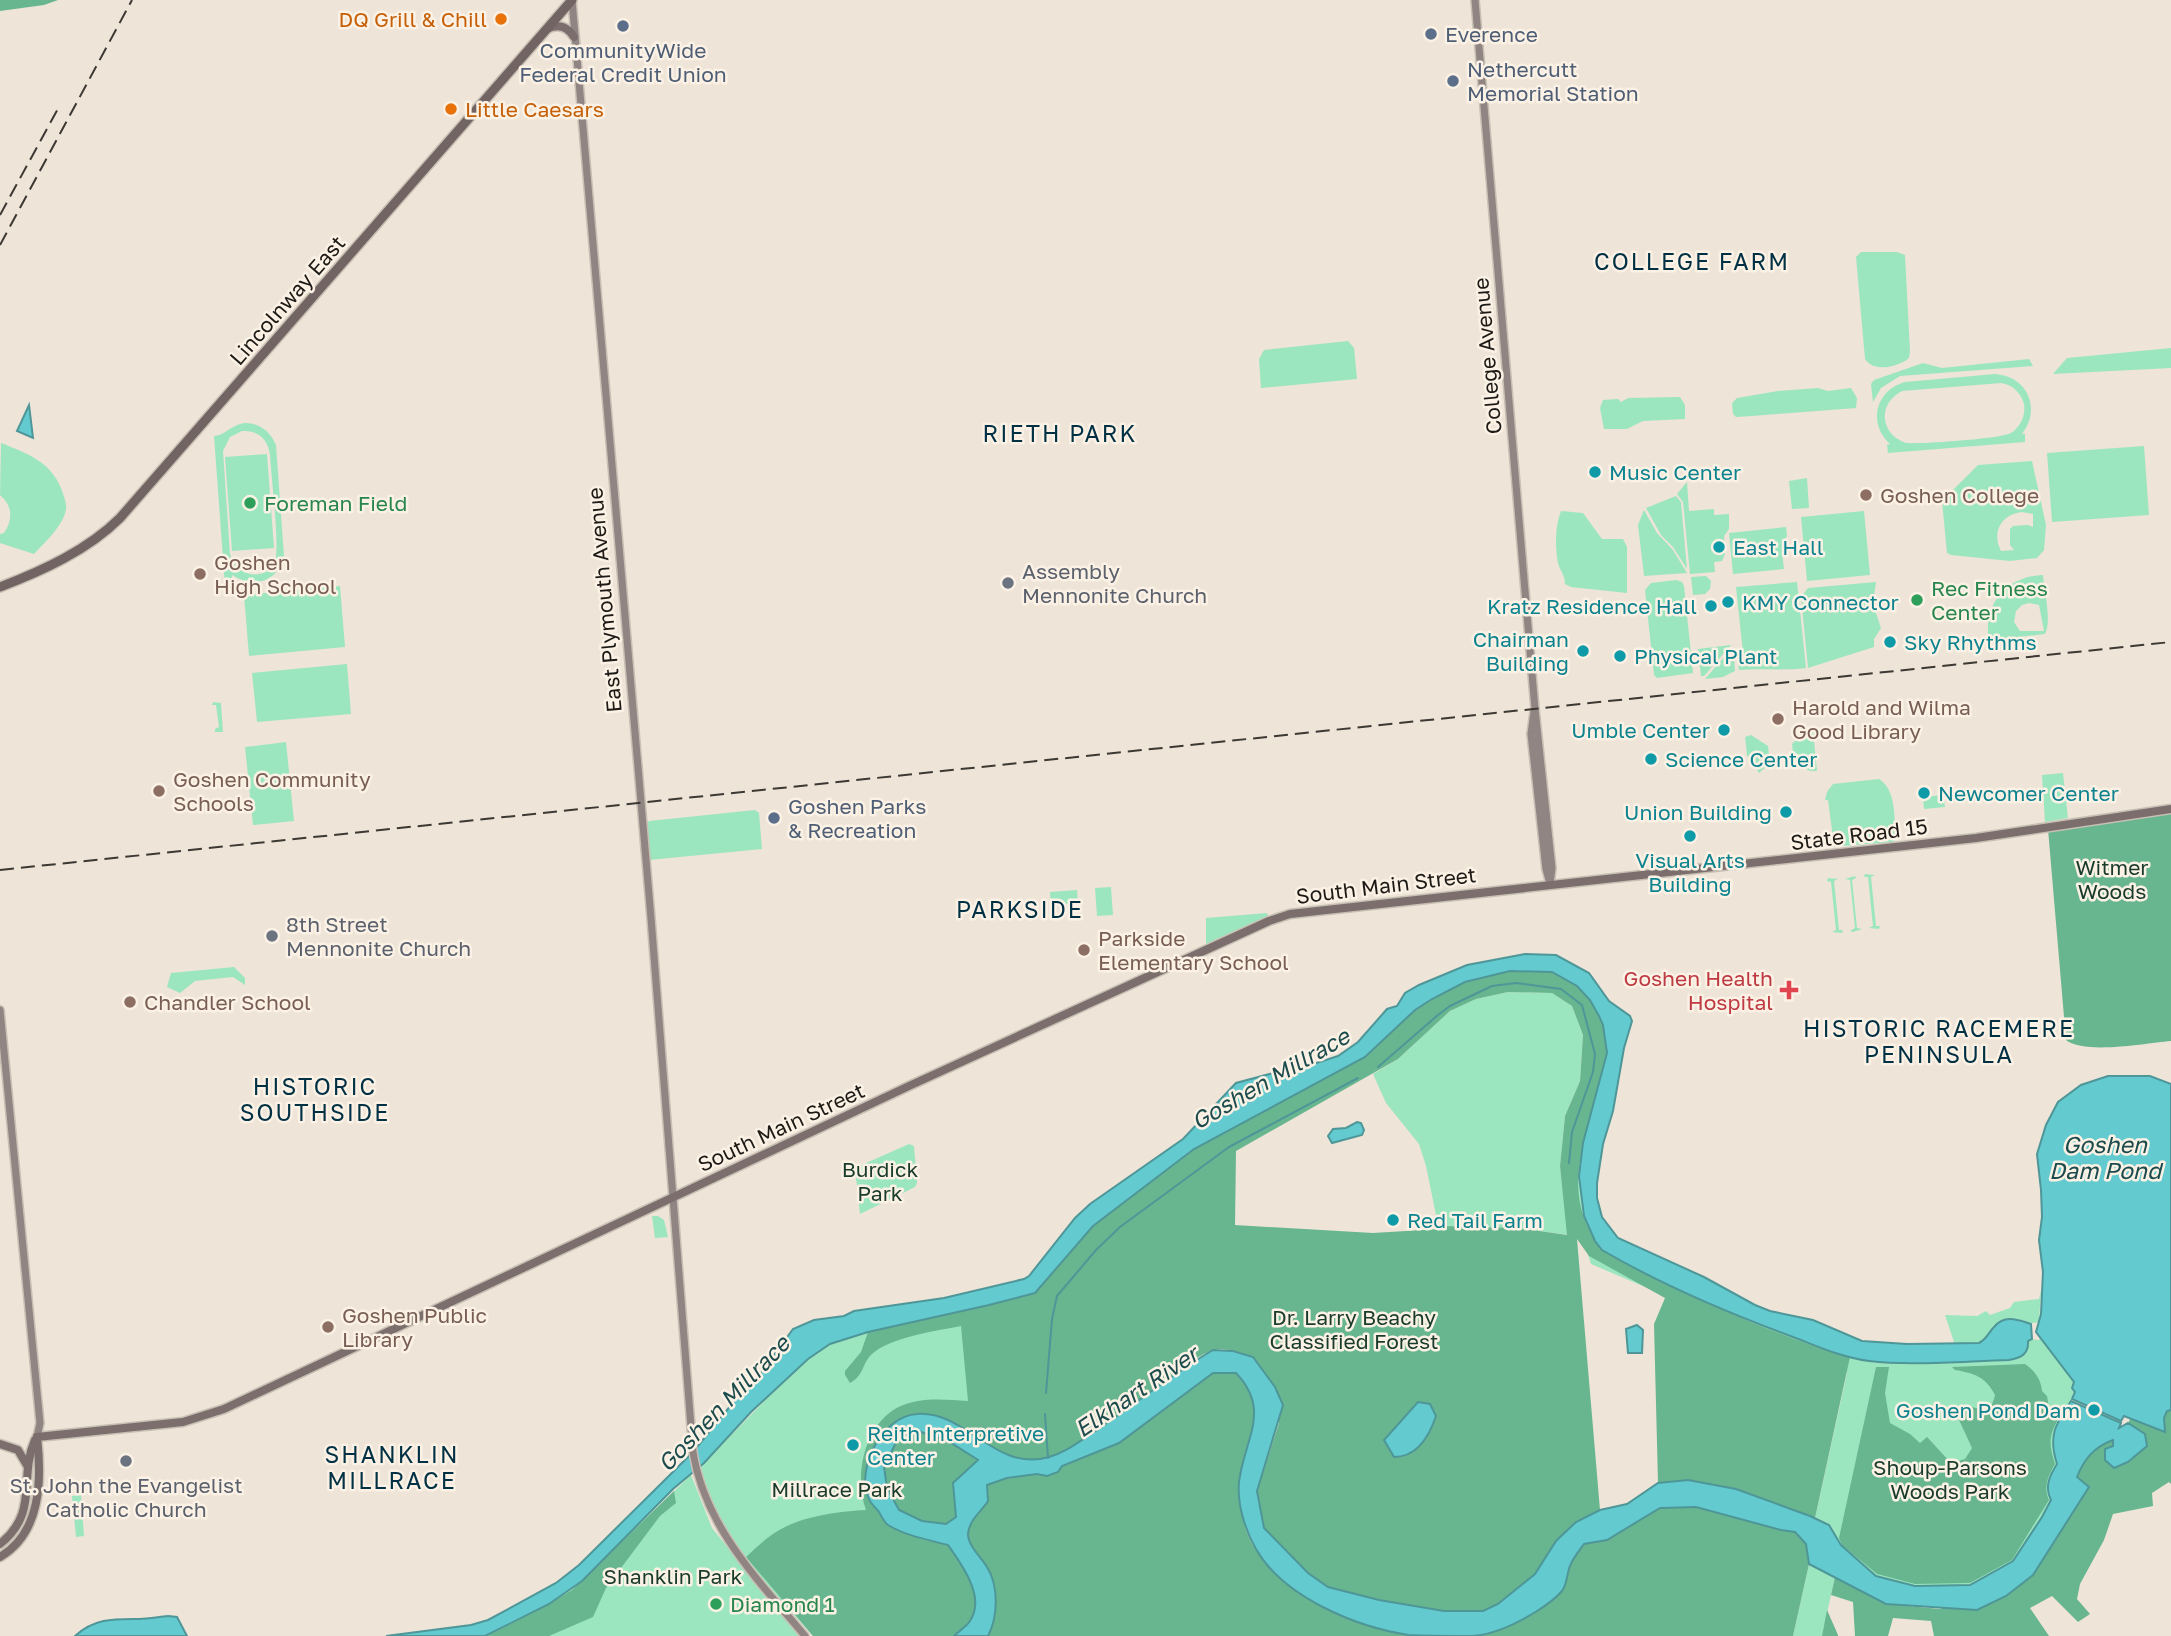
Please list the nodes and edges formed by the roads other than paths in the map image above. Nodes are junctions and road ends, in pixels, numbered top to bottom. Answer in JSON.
{"nodes":[{"id":1,"x":572,"y":0,"type":"edge"},
{"id":2,"x":1475,"y":0,"type":"edge"},
{"id":3,"x":547,"y":29,"type":"junction"},
{"id":4,"x":575,"y":37,"type":"junction"},
{"id":5,"x":0,"y":587,"type":"edge"},
{"id":6,"x":2171,"y":809,"type":"edge"},
{"id":7,"x":1550,"y":884,"type":"junction"},
{"id":8,"x":0,"y":1010,"type":"edge"},
{"id":9,"x":673,"y":1197,"type":"junction"},
{"id":10,"x":37,"y":1437,"type":"junction"},
{"id":11,"x":0,"y":1444,"type":"edge"},
{"id":12,"x":29,"y":1468,"type":"junction"},
{"id":13,"x":0,"y":1544,"type":"edge"},
{"id":14,"x":0,"y":1556,"type":"edge"},
{"id":15,"x":805,"y":1636,"type":"edge"}],
"edges":[{"from":1,"to":3,"type":"highway","name":"Lincolnway East"},
{"from":1,"to":4,"type":"main road","name":"East Plymouth Avenue"},
{"from":2,"to":7,"type":"main road","name":"College Avenue"},
{"from":3,"to":4,"type":"main road"},
{"from":3,"to":5,"type":"highway","name":"Lincolnway East"},
{"from":4,"to":9,"type":"main road","name":"East Plymouth Avenue"},
{"from":6,"to":7,"type":"main road","name":"State Road 15"},
{"from":7,"to":9,"type":"main road","name":"South Main Street"},
{"from":8,"to":10,"type":"main road"},
{"from":9,"to":10,"type":"main road","name":"South Main Street"},
{"from":9,"to":15,"type":"main road","name":"East Plymouth Avenue"},
{"from":10,"to":12,"type":"main road"},
{"from":10,"to":14,"type":"main road"},
{"from":11,"to":12,"type":"main road"},
{"from":12,"to":13,"type":"main road"}]}
